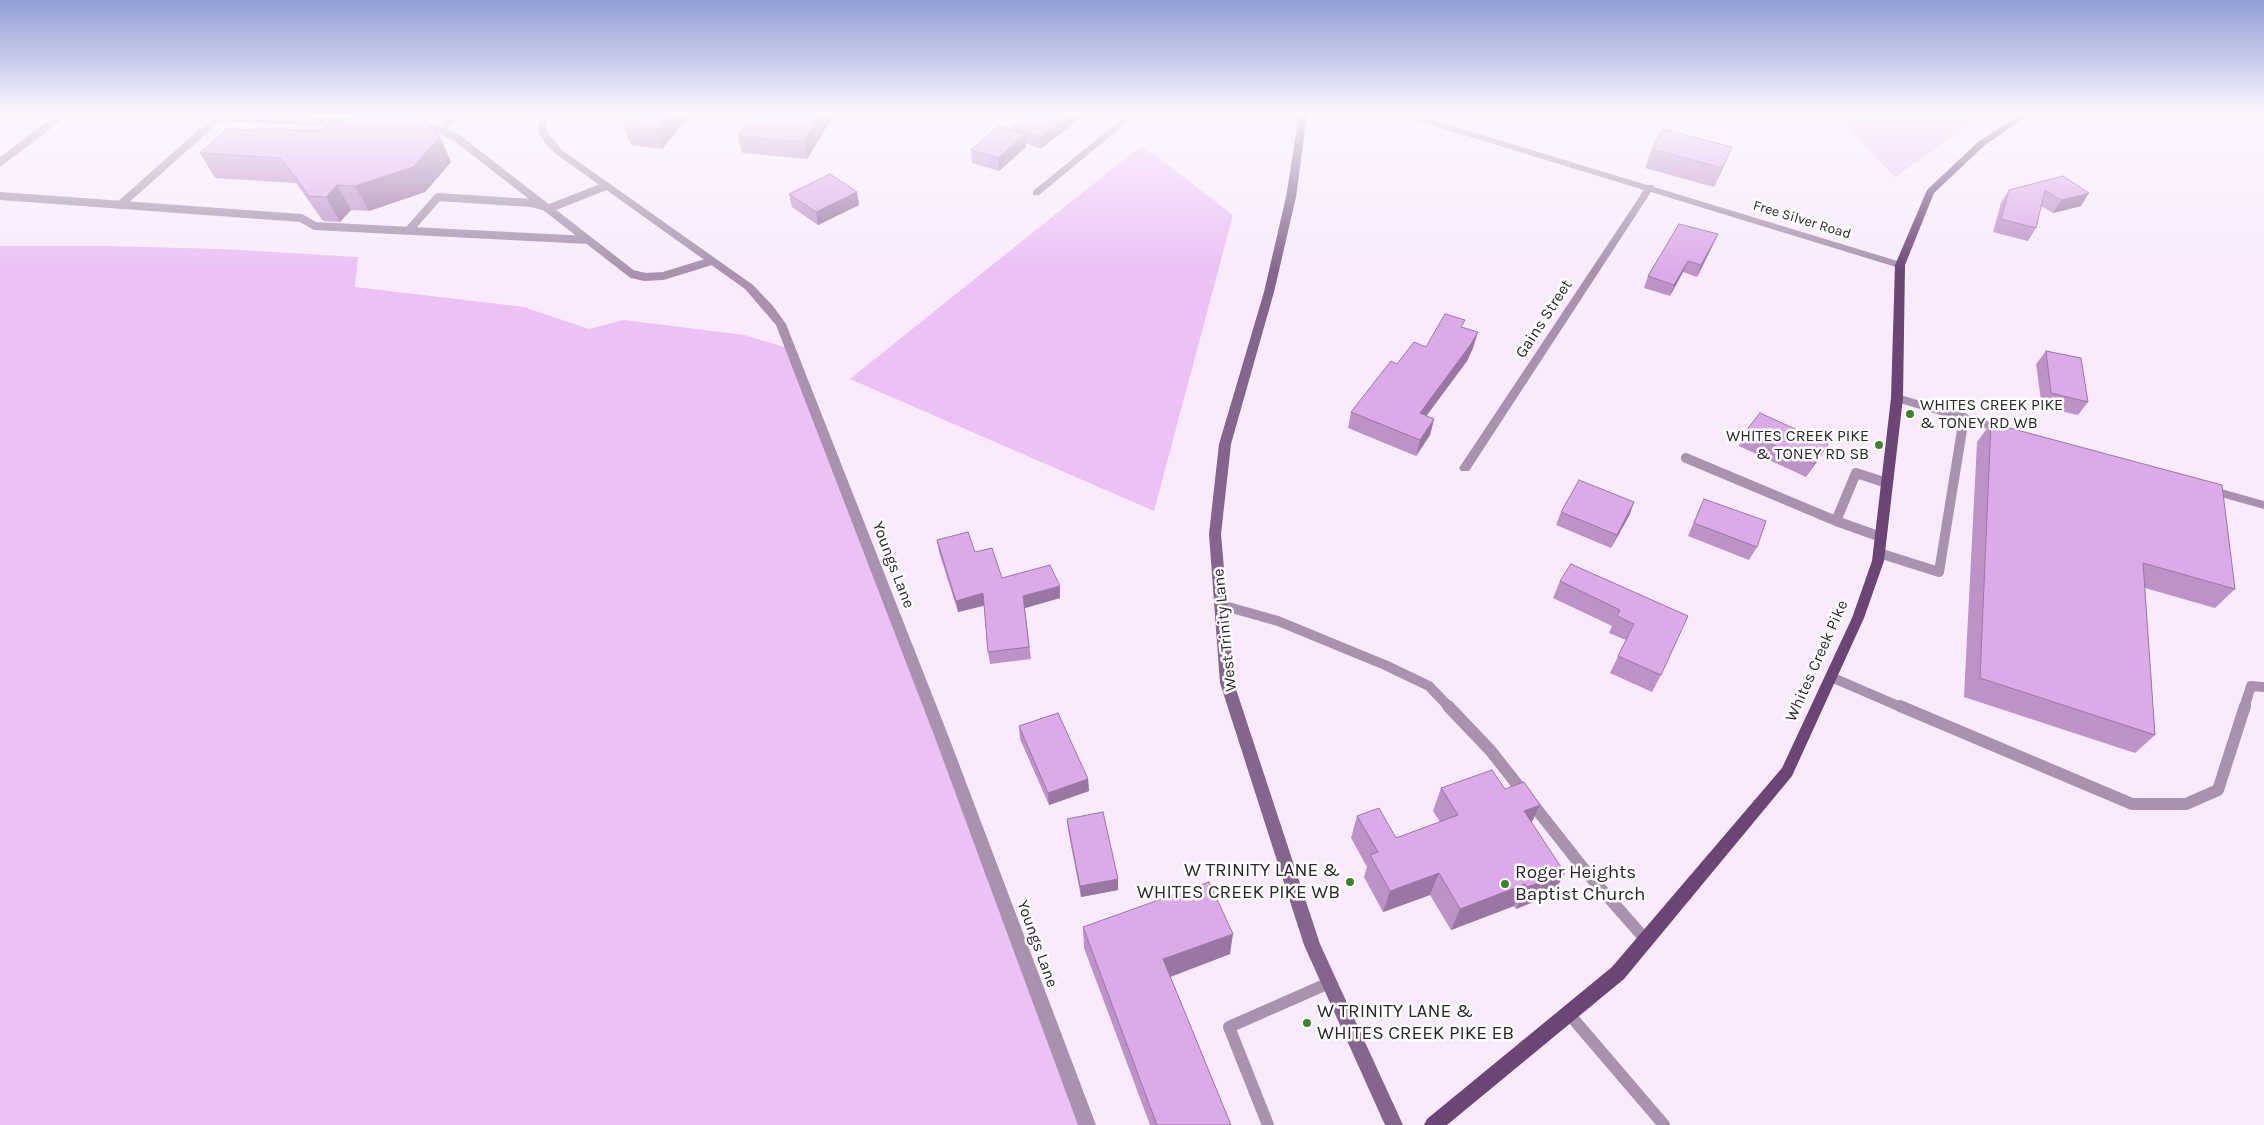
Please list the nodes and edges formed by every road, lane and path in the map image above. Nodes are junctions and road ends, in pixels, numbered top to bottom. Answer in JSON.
{"nodes":[{"id":1,"x":162,"y":168,"type":"edge"},
{"id":2,"x":496,"y":168,"type":"edge"},
{"id":3,"x":582,"y":168,"type":"edge"},
{"id":4,"x":1067,"y":168,"type":"edge"},
{"id":5,"x":1295,"y":168,"type":"edge"},
{"id":6,"x":1584,"y":168,"type":"edge"},
{"id":7,"x":1956,"y":168,"type":"edge"},
{"id":8,"x":606,"y":186,"type":"junction"},
{"id":9,"x":1650,"y":187,"type":"junction"},
{"id":10,"x":1036,"y":193,"type":"dead end"},
{"id":11,"x":0,"y":196,"type":"edge"},
{"id":12,"x":120,"y":205,"type":"junction"},
{"id":13,"x":550,"y":208,"type":"junction"},
{"id":14,"x":409,"y":230,"type":"junction"},
{"id":15,"x":588,"y":240,"type":"junction"},
{"id":16,"x":712,"y":261,"type":"junction"},
{"id":17,"x":1900,"y":265,"type":"junction"},
{"id":18,"x":1897,"y":398,"type":"junction"},
{"id":19,"x":1964,"y":418,"type":"junction"},
{"id":20,"x":2020,"y":434,"type":"edge"},
{"id":21,"x":1686,"y":458,"type":"dead end"},
{"id":22,"x":1466,"y":468,"type":"dead end"},
{"id":23,"x":1887,"y":483,"type":"junction"},
{"id":24,"x":2198,"y":486,"type":"edge"},
{"id":25,"x":2264,"y":505,"type":"edge"},
{"id":26,"x":1836,"y":521,"type":"junction"},
{"id":27,"x":1881,"y":537,"type":"junction"},
{"id":28,"x":1879,"y":553,"type":"junction"},
{"id":29,"x":1221,"y":605,"type":"junction"},
{"id":30,"x":1831,"y":676,"type":"junction"},
{"id":31,"x":2264,"y":687,"type":"edge"},
{"id":32,"x":1646,"y":940,"type":"junction"},
{"id":33,"x":1329,"y":983,"type":"junction"},
{"id":34,"x":1569,"y":1014,"type":"junction"},
{"id":35,"x":1087,"y":1125,"type":"edge"},
{"id":36,"x":1268,"y":1125,"type":"edge"},
{"id":37,"x":1394,"y":1125,"type":"edge"},
{"id":38,"x":1433,"y":1125,"type":"edge"},
{"id":39,"x":1664,"y":1125,"type":"edge"}],
"edges":[{"from":1,"to":12,"type":"lane"},
{"from":2,"to":13,"type":"lane"},
{"from":3,"to":8,"type":"street","name":"Youngs Lane"},
{"from":4,"to":10,"type":"street"},
{"from":5,"to":29,"type":"main road","name":"West Trinity Lane"},
{"from":6,"to":9,"type":"street","name":"Free Silver Road"},
{"from":7,"to":17,"type":"main road","name":"Whites Creek Pike"},
{"from":8,"to":13,"type":"lane"},
{"from":8,"to":16,"type":"street","name":"Youngs Lane"},
{"from":9,"to":17,"type":"street","name":"Free Silver Road"},
{"from":9,"to":22,"type":"street","name":"Gains Street"},
{"from":11,"to":12,"type":"lane"},
{"from":12,"to":14,"type":"lane"},
{"from":13,"to":14,"type":"lane"},
{"from":13,"to":15,"type":"lane"},
{"from":14,"to":15,"type":"lane"},
{"from":15,"to":16,"type":"lane"},
{"from":16,"to":35,"type":"street","name":"Youngs Lane"},
{"from":17,"to":18,"type":"main road","name":"Whites Creek Pike"},
{"from":18,"to":19,"type":"street"},
{"from":18,"to":23,"type":"main road","name":"Whites Creek Pike"},
{"from":19,"to":20,"type":"street"},
{"from":19,"to":28,"type":"lane"},
{"from":21,"to":26,"type":"lane"},
{"from":23,"to":26,"type":"lane"},
{"from":23,"to":27,"type":"main road","name":"Whites Creek Pike"},
{"from":24,"to":25,"type":"street"},
{"from":26,"to":27,"type":"lane"},
{"from":27,"to":28,"type":"main road","name":"Whites Creek Pike"},
{"from":28,"to":30,"type":"main road","name":"Whites Creek Pike"},
{"from":29,"to":32,"type":"lane"},
{"from":29,"to":33,"type":"main road","name":"West Trinity Lane"},
{"from":30,"to":31,"type":"lane"},
{"from":30,"to":32,"type":"main road","name":"Whites Creek Pike"},
{"from":32,"to":34,"type":"main road","name":"Whites Creek Pike"},
{"from":33,"to":36,"type":"lane"},
{"from":33,"to":37,"type":"main road","name":"West Trinity Lane"},
{"from":34,"to":38,"type":"main road","name":"Whites Creek Pike"},
{"from":34,"to":39,"type":"lane"}]}
